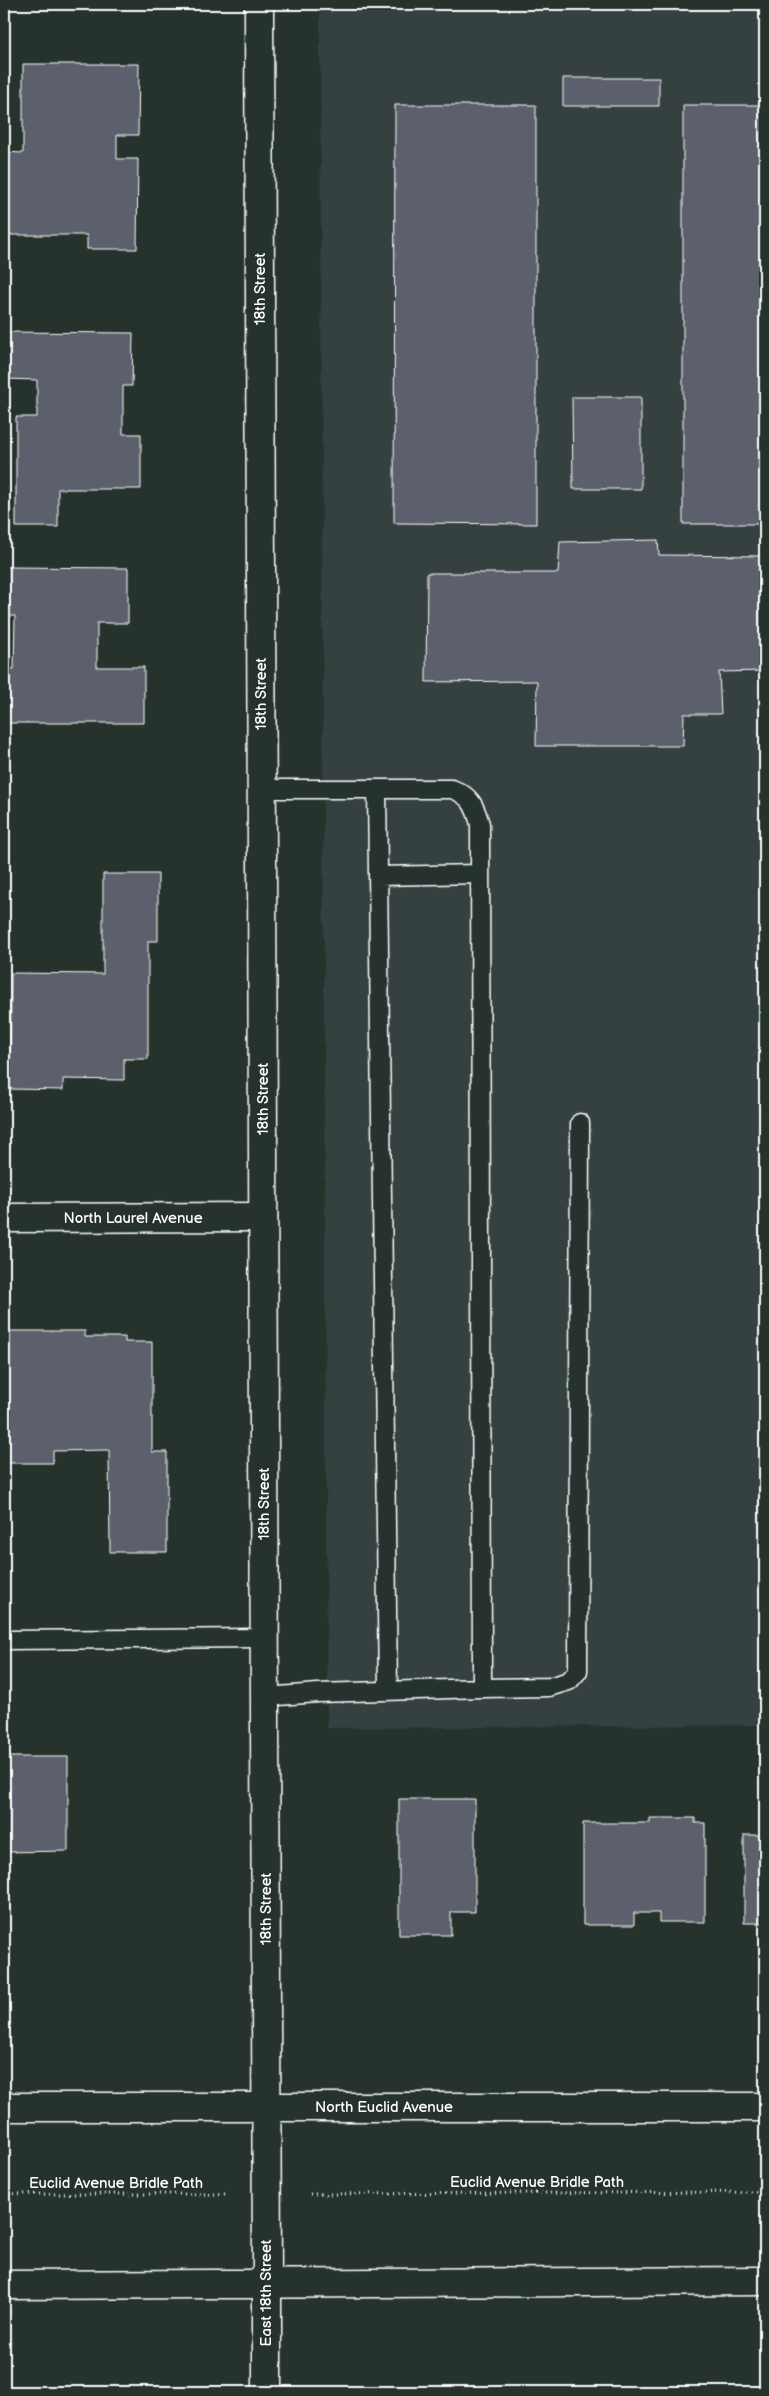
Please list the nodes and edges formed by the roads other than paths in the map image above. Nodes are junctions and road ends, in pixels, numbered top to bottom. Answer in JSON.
{"nodes":[{"id":1,"x":259,"y":4,"type":"edge"},
{"id":2,"x":262,"y":789,"type":"junction"},
{"id":3,"x":378,"y":789,"type":"junction"},
{"id":4,"x":480,"y":874,"type":"junction"},
{"id":5,"x":378,"y":876,"type":"junction"},
{"id":6,"x":580,"y":1123,"type":"dead end"},
{"id":7,"x":263,"y":1217,"type":"junction"},
{"id":8,"x":4,"y":1218,"type":"edge"},
{"id":9,"x":265,"y":1638,"type":"junction"},
{"id":10,"x":4,"y":1640,"type":"edge"},
{"id":11,"x":482,"y":1688,"type":"junction"},
{"id":12,"x":388,"y":1691,"type":"junction"},
{"id":13,"x":266,"y":1697,"type":"junction"},
{"id":14,"x":765,"y":2107,"type":"edge"},
{"id":15,"x":4,"y":2108,"type":"edge"},
{"id":16,"x":266,"y":2108,"type":"junction"},
{"id":17,"x":266,"y":2194,"type":"joint"},
{"id":18,"x":765,"y":2281,"type":"edge"},
{"id":19,"x":4,"y":2284,"type":"edge"},
{"id":20,"x":267,"y":2284,"type":"junction"},
{"id":21,"x":267,"y":2392,"type":"edge"}],
"edges":[{"from":1,"to":2,"type":"main road","name":"18th Street"},
{"from":2,"to":3,"type":"lane"},
{"from":2,"to":7,"type":"main road","name":"18th Street"},
{"from":3,"to":4,"type":"lane"},
{"from":3,"to":5,"type":"lane"},
{"from":4,"to":5,"type":"lane"},
{"from":4,"to":11,"type":"lane"},
{"from":5,"to":12,"type":"lane"},
{"from":6,"to":11,"type":"lane"},
{"from":7,"to":8,"type":"main road","name":"North Laurel Avenue"},
{"from":7,"to":9,"type":"main road","name":"18th Street"},
{"from":9,"to":10,"type":"lane"},
{"from":9,"to":13,"type":"main road","name":"18th Street"},
{"from":11,"to":12,"type":"lane"},
{"from":12,"to":13,"type":"lane"},
{"from":13,"to":16,"type":"main road","name":"18th Street"},
{"from":14,"to":16,"type":"main road","name":"North Euclid Avenue"},
{"from":15,"to":16,"type":"main road","name":"North Euclid Avenue"},
{"from":16,"to":17,"type":"main road","name":"18th Street"},
{"from":17,"to":20,"type":"main road","name":"East 18th Street"},
{"from":18,"to":20,"type":"main road"},
{"from":19,"to":20,"type":"main road"},
{"from":20,"to":21,"type":"main road","name":"East 18th Street"}]}
